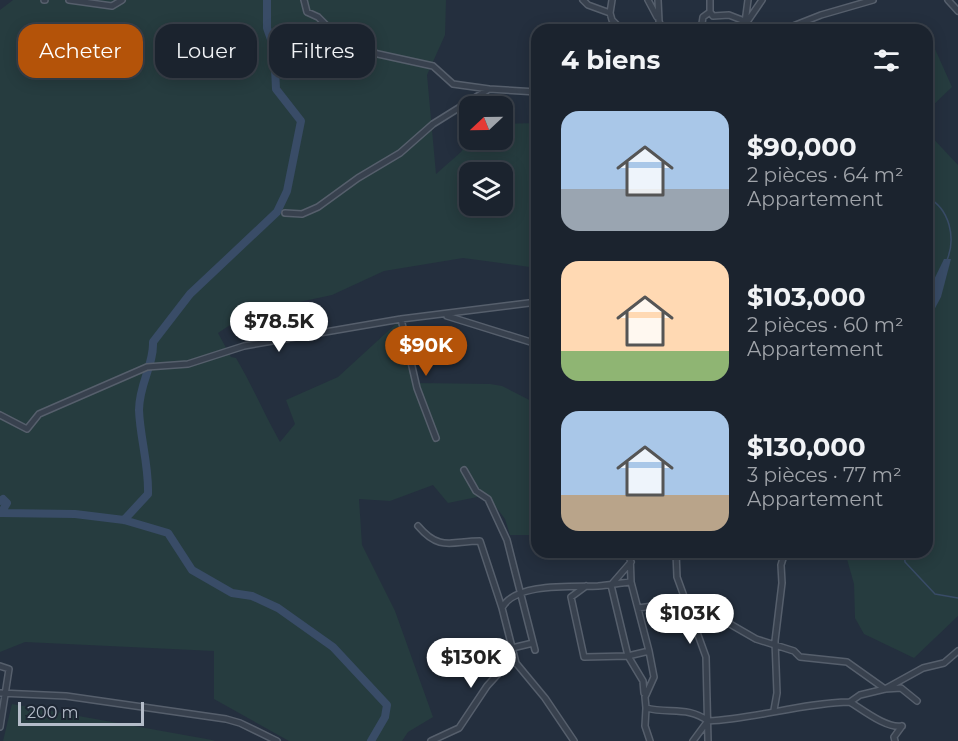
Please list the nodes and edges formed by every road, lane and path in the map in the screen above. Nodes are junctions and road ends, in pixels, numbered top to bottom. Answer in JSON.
{"nodes":[{"id":1,"x":69,"y":0,"type":"edge"},
{"id":2,"x":122,"y":0,"type":"edge"},
{"id":3,"x":304,"y":0,"type":"edge"},
{"id":4,"x":583,"y":0,"type":"edge"},
{"id":5,"x":612,"y":0,"type":"edge"},
{"id":6,"x":648,"y":0,"type":"edge"},
{"id":7,"x":658,"y":0,"type":"edge"},
{"id":8,"x":710,"y":0,"type":"edge"},
{"id":9,"x":748,"y":0,"type":"edge"},
{"id":10,"x":762,"y":0,"type":"edge"},
{"id":11,"x":873,"y":0,"type":"edge"},
{"id":12,"x":948,"y":0,"type":"edge"},
{"id":13,"x":958,"y":11,"type":"edge"},
{"id":14,"x":610,"y":12,"type":"junction"},
{"id":15,"x":710,"y":12,"type":"junction"},
{"id":16,"x":658,"y":21,"type":"junction"},
{"id":17,"x":747,"y":22,"type":"junction"},
{"id":18,"x":616,"y":24,"type":"edge"},
{"id":19,"x":659,"y":24,"type":"edge"},
{"id":20,"x":701,"y":24,"type":"edge"},
{"id":21,"x":798,"y":24,"type":"edge"},
{"id":22,"x":489,"y":89,"type":"junction"},
{"id":23,"x":531,"y":92,"type":"edge"},
{"id":24,"x":285,"y":213,"type":"dead end"},
{"id":25,"x":531,"y":303,"type":"edge"},
{"id":26,"x":426,"y":316,"type":"junction"},
{"id":27,"x":401,"y":319,"type":"junction"},
{"id":28,"x":531,"y":342,"type":"edge"},
{"id":29,"x":0,"y":415,"type":"edge"},
{"id":30,"x":436,"y":438,"type":"dead end"},
{"id":31,"x":464,"y":470,"type":"dead end"},
{"id":32,"x":418,"y":526,"type":"dead end"},
{"id":33,"x":631,"y":558,"type":"edge"},
{"id":34,"x":676,"y":558,"type":"edge"},
{"id":35,"x":783,"y":558,"type":"edge"},
{"id":36,"x":631,"y":562,"type":"junction"},
{"id":37,"x":631,"y":582,"type":"junction"},
{"id":38,"x":610,"y":585,"type":"junction"},
{"id":39,"x":586,"y":586,"type":"junction"},
{"id":40,"x":520,"y":595,"type":"junction"},
{"id":41,"x":689,"y":607,"type":"junction"},
{"id":42,"x":502,"y":608,"type":"junction"},
{"id":43,"x":638,"y":608,"type":"junction"},
{"id":44,"x":776,"y":647,"type":"junction"},
{"id":45,"x":512,"y":648,"type":"junction"},
{"id":46,"x":649,"y":651,"type":"junction"},
{"id":47,"x":958,"y":651,"type":"edge"},
{"id":48,"x":628,"y":656,"type":"junction"},
{"id":49,"x":516,"y":663,"type":"junction"},
{"id":50,"x":0,"y":666,"type":"edge"},
{"id":51,"x":885,"y":689,"type":"junction"},
{"id":52,"x":3,"y":694,"type":"edge"},
{"id":53,"x":645,"y":697,"type":"junction"},
{"id":54,"x":917,"y":701,"type":"dead end"},
{"id":55,"x":850,"y":702,"type":"junction"},
{"id":56,"x":646,"y":708,"type":"junction"},
{"id":57,"x":774,"y":710,"type":"junction"},
{"id":58,"x":708,"y":721,"type":"junction"},
{"id":59,"x":0,"y":727,"type":"edge"},
{"id":60,"x":277,"y":741,"type":"edge"},
{"id":61,"x":431,"y":741,"type":"edge"},
{"id":62,"x":574,"y":741,"type":"edge"},
{"id":63,"x":650,"y":741,"type":"edge"},
{"id":64,"x":693,"y":741,"type":"edge"},
{"id":65,"x":708,"y":741,"type":"edge"},
{"id":66,"x":895,"y":741,"type":"edge"}],
"edges":[{"from":1,"to":2,"type":"street"},
{"from":3,"to":22,"type":"street"},
{"from":4,"to":14,"type":"street"},
{"from":5,"to":14,"type":"street"},
{"from":6,"to":16,"type":"street"},
{"from":7,"to":16,"type":"street"},
{"from":8,"to":15,"type":"street"},
{"from":9,"to":17,"type":"street"},
{"from":10,"to":17,"type":"street"},
{"from":11,"to":21,"type":"street"},
{"from":12,"to":13,"type":"street"},
{"from":14,"to":18,"type":"street"},
{"from":15,"to":17,"type":"street"},
{"from":15,"to":20,"type":"street"},
{"from":16,"to":19,"type":"street"},
{"from":22,"to":23,"type":"street"},
{"from":22,"to":24,"type":"street"},
{"from":25,"to":26,"type":"street"},
{"from":26,"to":27,"type":"street"},
{"from":26,"to":28,"type":"street"},
{"from":27,"to":29,"type":"street"},
{"from":27,"to":30,"type":"street"},
{"from":31,"to":40,"type":"street"},
{"from":32,"to":42,"type":"street"},
{"from":33,"to":36,"type":"street"},
{"from":34,"to":41,"type":"street"},
{"from":35,"to":44,"type":"street"},
{"from":36,"to":37,"type":"street"},
{"from":36,"to":38,"type":"street"},
{"from":37,"to":38,"type":"street"},
{"from":37,"to":43,"type":"street"},
{"from":38,"to":39,"type":"street"},
{"from":38,"to":48,"type":"street"},
{"from":39,"to":40,"type":"street"},
{"from":39,"to":48,"type":"street"},
{"from":40,"to":42,"type":"street"},
{"from":40,"to":45,"type":"street"},
{"from":41,"to":43,"type":"street"},
{"from":41,"to":44,"type":"street"},
{"from":41,"to":58,"type":"street"},
{"from":42,"to":45,"type":"street"},
{"from":43,"to":46,"type":"street"},
{"from":44,"to":51,"type":"street"},
{"from":44,"to":57,"type":"street"},
{"from":45,"to":49,"type":"street"},
{"from":46,"to":48,"type":"street"},
{"from":46,"to":53,"type":"street"},
{"from":47,"to":51,"type":"street"},
{"from":48,"to":53,"type":"street"},
{"from":49,"to":61,"type":"street"},
{"from":49,"to":62,"type":"street"},
{"from":50,"to":52,"type":"street"},
{"from":51,"to":54,"type":"street"},
{"from":51,"to":55,"type":"street"},
{"from":52,"to":59,"type":"street"},
{"from":52,"to":60,"type":"street"},
{"from":53,"to":56,"type":"street"},
{"from":55,"to":57,"type":"street"},
{"from":55,"to":66,"type":"street"},
{"from":56,"to":58,"type":"street"},
{"from":56,"to":63,"type":"street"},
{"from":57,"to":58,"type":"street"},
{"from":58,"to":64,"type":"street"},
{"from":58,"to":65,"type":"street"}]}
